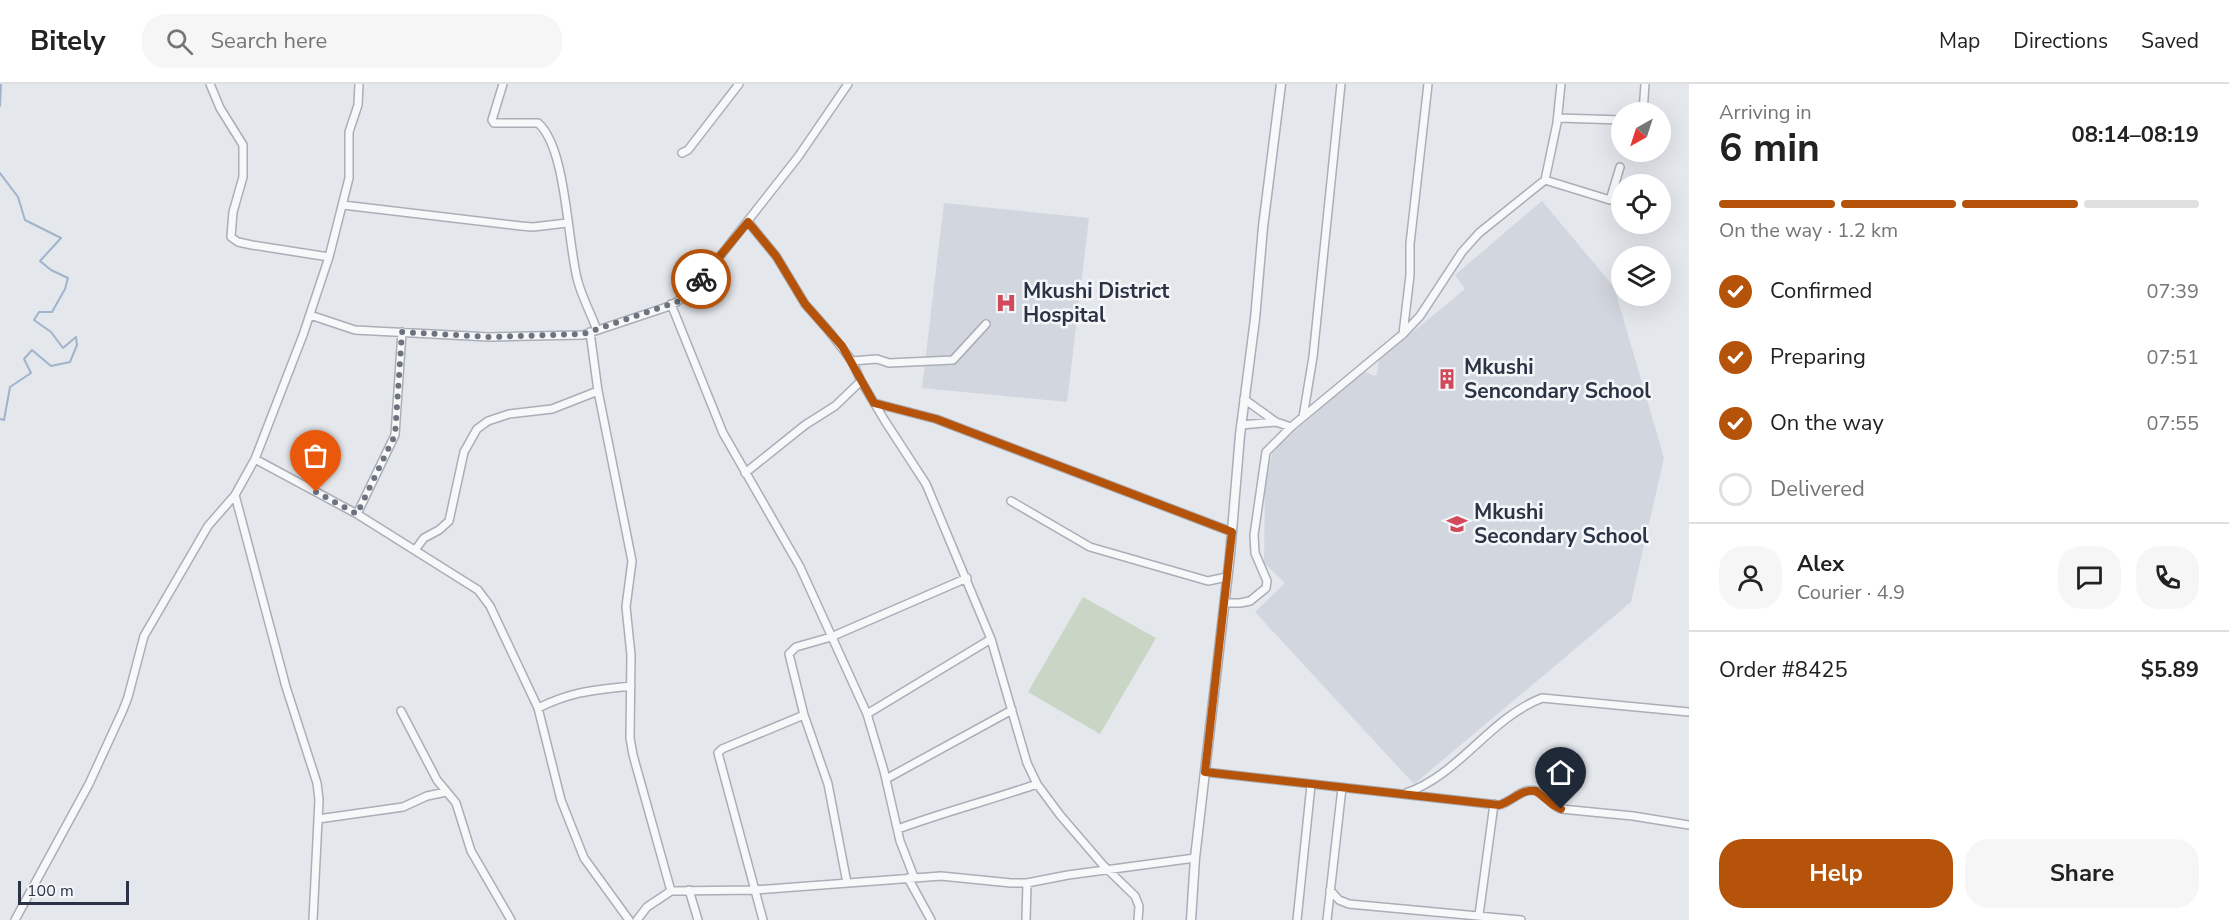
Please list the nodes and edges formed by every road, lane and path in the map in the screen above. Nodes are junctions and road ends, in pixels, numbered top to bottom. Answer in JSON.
{"nodes":[{"id":1,"x":210,"y":84,"type":"edge"},
{"id":2,"x":359,"y":84,"type":"edge"},
{"id":3,"x":503,"y":84,"type":"edge"},
{"id":4,"x":739,"y":84,"type":"edge"},
{"id":5,"x":848,"y":84,"type":"edge"},
{"id":6,"x":1281,"y":84,"type":"edge"},
{"id":7,"x":1341,"y":84,"type":"edge"},
{"id":8,"x":1428,"y":84,"type":"edge"},
{"id":9,"x":1561,"y":84,"type":"edge"},
{"id":10,"x":1645,"y":84,"type":"edge"},
{"id":11,"x":1644,"y":102,"type":"edge"},
{"id":12,"x":1558,"y":118,"type":"junction"},
{"id":13,"x":1611,"y":120,"type":"edge"},
{"id":14,"x":682,"y":153,"type":"dead end"},
{"id":15,"x":1620,"y":167,"type":"dead end"},
{"id":16,"x":1545,"y":180,"type":"junction"},
{"id":17,"x":343,"y":205,"type":"junction"},
{"id":18,"x":748,"y":222,"type":"junction"},
{"id":19,"x":567,"y":223,"type":"junction"},
{"id":20,"x":329,"y":257,"type":"junction"},
{"id":21,"x":671,"y":304,"type":"junction"},
{"id":22,"x":310,"y":315,"type":"junction"},
{"id":23,"x":986,"y":324,"type":"dead end"},
{"id":24,"x":594,"y":331,"type":"junction"},
{"id":25,"x":402,"y":332,"type":"junction"},
{"id":26,"x":1403,"y":334,"type":"junction"},
{"id":27,"x":852,"y":361,"type":"junction"},
{"id":28,"x":861,"y":381,"type":"junction"},
{"id":29,"x":598,"y":391,"type":"junction"},
{"id":30,"x":1244,"y":399,"type":"junction"},
{"id":31,"x":874,"y":403,"type":"junction"},
{"id":32,"x":1303,"y":417,"type":"junction"},
{"id":33,"x":1276,"y":422,"type":"junction"},
{"id":34,"x":1241,"y":425,"type":"junction"},
{"id":35,"x":1291,"y":427,"type":"junction"},
{"id":36,"x":255,"y":459,"type":"junction"},
{"id":37,"x":745,"y":473,"type":"junction"},
{"id":38,"x":235,"y":495,"type":"junction"},
{"id":39,"x":1011,"y":501,"type":"dead end"},
{"id":40,"x":357,"y":514,"type":"junction"},
{"id":41,"x":1232,"y":532,"type":"junction"},
{"id":42,"x":415,"y":550,"type":"junction"},
{"id":43,"x":1227,"y":577,"type":"junction"},
{"id":44,"x":967,"y":578,"type":"junction"},
{"id":45,"x":1225,"y":603,"type":"junction"},
{"id":46,"x":831,"y":637,"type":"junction"},
{"id":47,"x":991,"y":639,"type":"junction"},
{"id":48,"x":631,"y":686,"type":"junction"},
{"id":49,"x":538,"y":708,"type":"junction"},
{"id":50,"x":1012,"y":710,"type":"junction"},
{"id":51,"x":401,"y":711,"type":"dead end"},
{"id":52,"x":1689,"y":712,"type":"edge"},
{"id":53,"x":867,"y":714,"type":"junction"},
{"id":54,"x":804,"y":715,"type":"junction"},
{"id":55,"x":1205,"y":772,"type":"junction"},
{"id":56,"x":886,"y":778,"type":"junction"},
{"id":57,"x":1037,"y":784,"type":"junction"},
{"id":58,"x":1311,"y":785,"type":"junction"},
{"id":59,"x":1342,"y":788,"type":"junction"},
{"id":60,"x":446,"y":792,"type":"junction"},
{"id":61,"x":1404,"y":794,"type":"junction"},
{"id":62,"x":1494,"y":804,"type":"junction"},
{"id":63,"x":318,"y":819,"type":"junction"},
{"id":64,"x":1689,"y":825,"type":"edge"},
{"id":65,"x":898,"y":829,"type":"junction"},
{"id":66,"x":1195,"y":858,"type":"junction"},
{"id":67,"x":1109,"y":869,"type":"junction"},
{"id":68,"x":911,"y":878,"type":"junction"},
{"id":69,"x":847,"y":883,"type":"junction"},
{"id":70,"x":1027,"y":883,"type":"junction"},
{"id":71,"x":689,"y":890,"type":"junction"},
{"id":72,"x":754,"y":890,"type":"junction"},
{"id":73,"x":1330,"y":890,"type":"junction"},
{"id":74,"x":671,"y":891,"type":"junction"},
{"id":75,"x":1479,"y":915,"type":"junction"},
{"id":76,"x":1438,"y":916,"type":"edge"},
{"id":77,"x":15,"y":920,"type":"edge"},
{"id":78,"x":313,"y":920,"type":"edge"},
{"id":79,"x":511,"y":920,"type":"edge"},
{"id":80,"x":629,"y":920,"type":"edge"},
{"id":81,"x":638,"y":920,"type":"edge"},
{"id":82,"x":698,"y":920,"type":"edge"},
{"id":83,"x":763,"y":920,"type":"edge"},
{"id":84,"x":931,"y":920,"type":"edge"},
{"id":85,"x":1026,"y":920,"type":"edge"},
{"id":86,"x":1138,"y":920,"type":"edge"},
{"id":87,"x":1191,"y":920,"type":"edge"},
{"id":88,"x":1297,"y":920,"type":"edge"},
{"id":89,"x":1326,"y":920,"type":"edge"},
{"id":90,"x":1521,"y":920,"type":"edge"}],
"edges":[{"from":1,"to":20,"type":"street"},
{"from":2,"to":17,"type":"street"},
{"from":3,"to":19,"type":"street"},
{"from":4,"to":14,"type":"street"},
{"from":5,"to":18,"type":"street"},
{"from":6,"to":30,"type":"street"},
{"from":7,"to":32,"type":"street"},
{"from":8,"to":26,"type":"street"},
{"from":9,"to":12,"type":"street"},
{"from":10,"to":11,"type":"street"},
{"from":12,"to":13,"type":"street"},
{"from":12,"to":16,"type":"street"},
{"from":15,"to":16,"type":"street"},
{"from":16,"to":26,"type":"street"},
{"from":17,"to":19,"type":"street"},
{"from":17,"to":20,"type":"street"},
{"from":18,"to":21,"type":"street"},
{"from":18,"to":27,"type":"street"},
{"from":19,"to":24,"type":"street"},
{"from":20,"to":22,"type":"street"},
{"from":21,"to":24,"type":"street"},
{"from":21,"to":37,"type":"street"},
{"from":22,"to":25,"type":"street"},
{"from":22,"to":36,"type":"street"},
{"from":23,"to":27,"type":"street"},
{"from":24,"to":25,"type":"street"},
{"from":24,"to":29,"type":"street"},
{"from":25,"to":40,"type":"street"},
{"from":26,"to":32,"type":"street"},
{"from":27,"to":28,"type":"street"},
{"from":28,"to":31,"type":"street"},
{"from":28,"to":37,"type":"street"},
{"from":29,"to":42,"type":"street"},
{"from":29,"to":48,"type":"street"},
{"from":30,"to":33,"type":"street"},
{"from":30,"to":34,"type":"street"},
{"from":31,"to":41,"type":"street"},
{"from":31,"to":44,"type":"street"},
{"from":32,"to":35,"type":"street"},
{"from":33,"to":34,"type":"street"},
{"from":33,"to":35,"type":"street"},
{"from":34,"to":41,"type":"street"},
{"from":35,"to":45,"type":"street"},
{"from":36,"to":38,"type":"street"},
{"from":36,"to":40,"type":"street"},
{"from":37,"to":46,"type":"street"},
{"from":38,"to":63,"type":"street"},
{"from":38,"to":77,"type":"street"},
{"from":39,"to":43,"type":"street"},
{"from":40,"to":42,"type":"street"},
{"from":41,"to":43,"type":"street"},
{"from":42,"to":49,"type":"street"},
{"from":43,"to":45,"type":"street"},
{"from":44,"to":46,"type":"street"},
{"from":44,"to":47,"type":"street"},
{"from":45,"to":55,"type":"street"},
{"from":46,"to":53,"type":"street"},
{"from":46,"to":54,"type":"street"},
{"from":47,"to":50,"type":"street"},
{"from":47,"to":53,"type":"street"},
{"from":48,"to":49,"type":"street"},
{"from":48,"to":74,"type":"street"},
{"from":49,"to":80,"type":"street"},
{"from":50,"to":56,"type":"street"},
{"from":50,"to":57,"type":"street"},
{"from":51,"to":60,"type":"street"},
{"from":52,"to":61,"type":"street"},
{"from":53,"to":56,"type":"street"},
{"from":54,"to":69,"type":"street"},
{"from":54,"to":72,"type":"street"},
{"from":55,"to":58,"type":"street"},
{"from":55,"to":66,"type":"street"},
{"from":56,"to":65,"type":"street"},
{"from":57,"to":65,"type":"street"},
{"from":57,"to":67,"type":"street"},
{"from":58,"to":59,"type":"street"},
{"from":58,"to":88,"type":"street"},
{"from":59,"to":61,"type":"street"},
{"from":59,"to":73,"type":"street"},
{"from":60,"to":63,"type":"street"},
{"from":60,"to":79,"type":"street"},
{"from":61,"to":62,"type":"street"},
{"from":62,"to":64,"type":"street"},
{"from":62,"to":75,"type":"street"},
{"from":63,"to":78,"type":"street"},
{"from":65,"to":68,"type":"street"},
{"from":66,"to":67,"type":"street"},
{"from":66,"to":87,"type":"street"},
{"from":67,"to":70,"type":"street"},
{"from":67,"to":86,"type":"street"},
{"from":68,"to":69,"type":"street"},
{"from":68,"to":70,"type":"street"},
{"from":68,"to":84,"type":"street"},
{"from":69,"to":72,"type":"street"},
{"from":70,"to":85,"type":"street"},
{"from":71,"to":72,"type":"street"},
{"from":71,"to":74,"type":"street"},
{"from":71,"to":82,"type":"street"},
{"from":72,"to":83,"type":"street"},
{"from":73,"to":76,"type":"street"},
{"from":73,"to":89,"type":"street"},
{"from":74,"to":81,"type":"street"},
{"from":75,"to":76,"type":"street"},
{"from":75,"to":90,"type":"street"}]}
